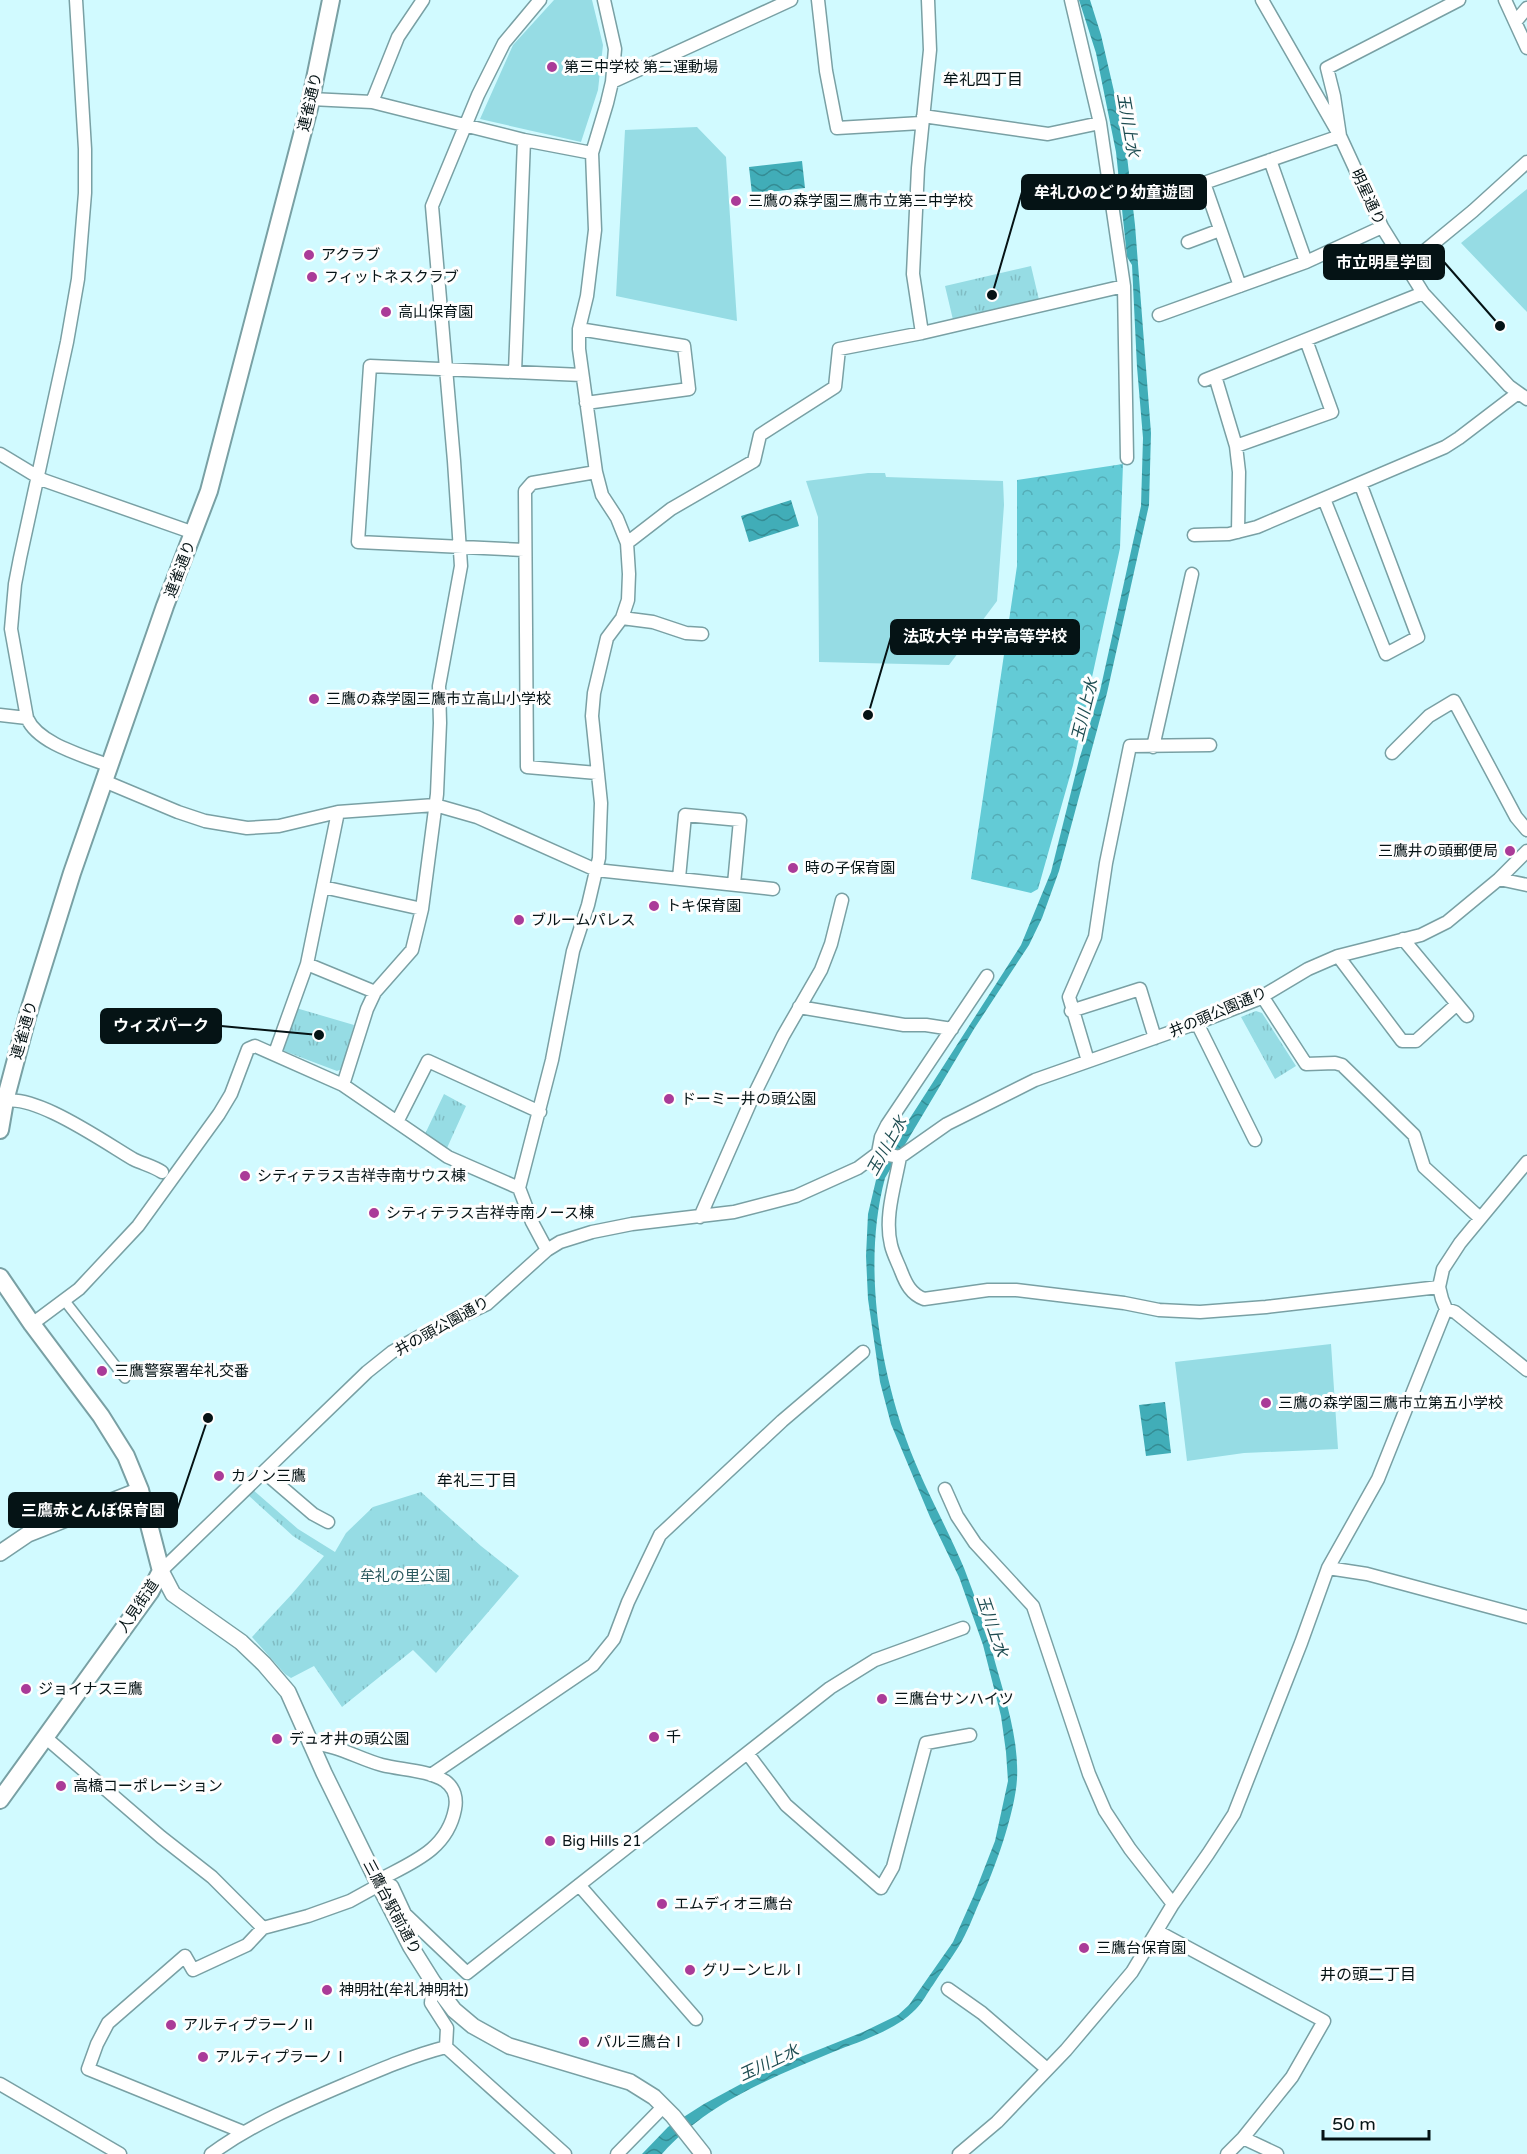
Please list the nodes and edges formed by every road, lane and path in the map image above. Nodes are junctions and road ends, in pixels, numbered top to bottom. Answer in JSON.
{"nodes":[{"id":1,"x":76,"y":0,"type":"edge"},
{"id":2,"x":331,"y":0,"type":"edge"},
{"id":3,"x":423,"y":0,"type":"edge"},
{"id":4,"x":540,"y":0,"type":"edge"},
{"id":5,"x":604,"y":0,"type":"edge"},
{"id":6,"x":791,"y":0,"type":"edge"},
{"id":7,"x":818,"y":0,"type":"edge"},
{"id":8,"x":928,"y":0,"type":"edge"},
{"id":9,"x":1071,"y":0,"type":"edge"},
{"id":10,"x":1262,"y":0,"type":"edge"},
{"id":11,"x":1459,"y":0,"type":"edge"},
{"id":12,"x":1505,"y":0,"type":"edge"},
{"id":13,"x":1527,"y":8,"type":"edge"},
{"id":14,"x":1516,"y":21,"type":"junction"},
{"id":15,"x":1527,"y":48,"type":"edge"},
{"id":16,"x":612,"y":81,"type":"junction"},
{"id":17,"x":311,"y":99,"type":"junction"},
{"id":18,"x":372,"y":102,"type":"junction"},
{"id":19,"x":922,"y":120,"type":"junction"},
{"id":20,"x":1100,"y":123,"type":"junction"},
{"id":21,"x":465,"y":126,"type":"junction"},
{"id":22,"x":1340,"y":136,"type":"junction"},
{"id":23,"x":525,"y":140,"type":"junction"},
{"id":24,"x":592,"y":153,"type":"junction"},
{"id":25,"x":1270,"y":160,"type":"junction"},
{"id":26,"x":1527,"y":162,"type":"edge"},
{"id":27,"x":1382,"y":227,"type":"junction"},
{"id":28,"x":1220,"y":230,"type":"junction"},
{"id":29,"x":1188,"y":242,"type":"dead end"},
{"id":30,"x":1306,"y":262,"type":"junction"},
{"id":31,"x":1406,"y":267,"type":"junction"},
{"id":32,"x":1124,"y":286,"type":"junction"},
{"id":33,"x":1240,"y":286,"type":"junction"},
{"id":34,"x":1423,"y":293,"type":"junction"},
{"id":35,"x":1159,"y":315,"type":"dead end"},
{"id":36,"x":579,"y":328,"type":"junction"},
{"id":37,"x":922,"y":333,"type":"junction"},
{"id":38,"x":1306,"y":340,"type":"junction"},
{"id":39,"x":446,"y":370,"type":"junction"},
{"id":40,"x":514,"y":372,"type":"junction"},
{"id":41,"x":582,"y":375,"type":"junction"},
{"id":42,"x":1522,"y":396,"type":"edge"},
{"id":43,"x":586,"y":403,"type":"junction"},
{"id":44,"x":1236,"y":446,"type":"junction"},
{"id":45,"x":0,"y":454,"type":"edge"},
{"id":46,"x":1127,"y":458,"type":"dead end"},
{"id":47,"x":596,"y":472,"type":"junction"},
{"id":48,"x":37,"y":476,"type":"junction"},
{"id":49,"x":1360,"y":483,"type":"junction"},
{"id":50,"x":1324,"y":499,"type":"junction"},
{"id":51,"x":1238,"y":532,"type":"junction"},
{"id":52,"x":194,"y":533,"type":"junction"},
{"id":53,"x":1194,"y":535,"type":"dead end"},
{"id":54,"x":627,"y":543,"type":"junction"},
{"id":55,"x":459,"y":547,"type":"junction"},
{"id":56,"x":524,"y":550,"type":"junction"},
{"id":57,"x":1192,"y":574,"type":"dead end"},
{"id":58,"x":622,"y":618,"type":"junction"},
{"id":59,"x":702,"y":634,"type":"dead end"},
{"id":60,"x":0,"y":715,"type":"edge"},
{"id":61,"x":27,"y":718,"type":"junction"},
{"id":62,"x":1210,"y":745,"type":"dead end"},
{"id":63,"x":1153,"y":747,"type":"junction"},
{"id":64,"x":1392,"y":753,"type":"dead end"},
{"id":65,"x":107,"y":773,"type":"junction"},
{"id":66,"x":597,"y":773,"type":"junction"},
{"id":67,"x":435,"y":805,"type":"junction"},
{"id":68,"x":338,"y":813,"type":"junction"},
{"id":69,"x":1527,"y":830,"type":"edge"},
{"id":70,"x":1527,"y":851,"type":"edge"},
{"id":71,"x":596,"y":870,"type":"junction"},
{"id":72,"x":679,"y":878,"type":"junction"},
{"id":73,"x":1499,"y":879,"type":"junction"},
{"id":74,"x":734,"y":884,"type":"junction"},
{"id":75,"x":1527,"y":885,"type":"edge"},
{"id":76,"x":323,"y":887,"type":"junction"},
{"id":77,"x":773,"y":889,"type":"dead end"},
{"id":78,"x":842,"y":900,"type":"dead end"},
{"id":79,"x":422,"y":909,"type":"junction"},
{"id":80,"x":1403,"y":939,"type":"junction"},
{"id":81,"x":1338,"y":956,"type":"junction"},
{"id":82,"x":307,"y":964,"type":"junction"},
{"id":83,"x":987,"y":976,"type":"dead end"},
{"id":84,"x":375,"y":992,"type":"junction"},
{"id":85,"x":1262,"y":996,"type":"junction"},
{"id":86,"x":1456,"y":1004,"type":"junction"},
{"id":87,"x":799,"y":1007,"type":"junction"},
{"id":88,"x":1071,"y":1011,"type":"junction"},
{"id":89,"x":1467,"y":1016,"type":"dead end"},
{"id":90,"x":1197,"y":1023,"type":"junction"},
{"id":91,"x":952,"y":1029,"type":"junction"},
{"id":92,"x":1155,"y":1038,"type":"junction"},
{"id":93,"x":275,"y":1053,"type":"junction"},
{"id":94,"x":1088,"y":1061,"type":"junction"},
{"id":95,"x":343,"y":1084,"type":"junction"},
{"id":96,"x":2,"y":1102,"type":"edge"},
{"id":97,"x":540,"y":1112,"type":"junction"},
{"id":98,"x":397,"y":1122,"type":"junction"},
{"id":99,"x":0,"y":1131,"type":"edge"},
{"id":100,"x":1255,"y":1140,"type":"dead end"},
{"id":101,"x":879,"y":1154,"type":"junction"},
{"id":102,"x":899,"y":1157,"type":"junction"},
{"id":103,"x":1527,"y":1162,"type":"edge"},
{"id":104,"x":162,"y":1172,"type":"dead end"},
{"id":105,"x":519,"y":1188,"type":"junction"},
{"id":106,"x":700,"y":1217,"type":"junction"},
{"id":107,"x":1480,"y":1218,"type":"junction"},
{"id":108,"x":547,"y":1250,"type":"junction"},
{"id":109,"x":0,"y":1277,"type":"edge"},
{"id":110,"x":1440,"y":1287,"type":"junction"},
{"id":111,"x":68,"y":1305,"type":"dead end"},
{"id":112,"x":1446,"y":1309,"type":"junction"},
{"id":113,"x":32,"y":1324,"type":"junction"},
{"id":114,"x":862,"y":1352,"type":"dead end"},
{"id":115,"x":1527,"y":1370,"type":"edge"},
{"id":116,"x":124,"y":1378,"type":"dead end"},
{"id":117,"x":264,"y":1472,"type":"junction"},
{"id":118,"x":945,"y":1489,"type":"dead end"},
{"id":119,"x":140,"y":1490,"type":"junction"},
{"id":120,"x":328,"y":1522,"type":"dead end"},
{"id":121,"x":0,"y":1553,"type":"edge"},
{"id":122,"x":1328,"y":1568,"type":"junction"},
{"id":123,"x":161,"y":1571,"type":"junction"},
{"id":124,"x":1527,"y":1617,"type":"edge"},
{"id":125,"x":963,"y":1628,"type":"dead end"},
{"id":126,"x":970,"y":1735,"type":"dead end"},
{"id":127,"x":45,"y":1737,"type":"junction"},
{"id":128,"x":312,"y":1744,"type":"junction"},
{"id":129,"x":748,"y":1754,"type":"junction"},
{"id":130,"x":431,"y":1775,"type":"junction"},
{"id":131,"x":0,"y":1800,"type":"edge"},
{"id":132,"x":378,"y":1883,"type":"junction"},
{"id":133,"x":579,"y":1885,"type":"junction"},
{"id":134,"x":1173,"y":1904,"type":"junction"},
{"id":135,"x":263,"y":1928,"type":"junction"},
{"id":136,"x":1157,"y":1931,"type":"junction"},
{"id":137,"x":433,"y":1982,"type":"junction"},
{"id":138,"x":948,"y":1989,"type":"dead end"},
{"id":139,"x":696,"y":2019,"type":"dead end"},
{"id":140,"x":446,"y":2047,"type":"junction"},
{"id":141,"x":1047,"y":2069,"type":"junction"},
{"id":142,"x":0,"y":2084,"type":"edge"},
{"id":143,"x":668,"y":2112,"type":"junction"},
{"id":144,"x":243,"y":2132,"type":"junction"},
{"id":145,"x":1243,"y":2138,"type":"junction"},
{"id":146,"x":120,"y":2154,"type":"edge"},
{"id":147,"x":211,"y":2154,"type":"edge"},
{"id":148,"x":565,"y":2154,"type":"edge"},
{"id":149,"x":617,"y":2154,"type":"edge"},
{"id":150,"x":703,"y":2154,"type":"edge"},
{"id":151,"x":959,"y":2154,"type":"edge"},
{"id":152,"x":1227,"y":2154,"type":"edge"},
{"id":153,"x":1277,"y":2154,"type":"edge"}],
"edges":[{"from":1,"to":48,"type":"street"},
{"from":2,"to":17,"type":"main road","name":"連雀通り"},
{"from":3,"to":18,"type":"street"},
{"from":4,"to":21,"type":"street"},
{"from":5,"to":16,"type":"street"},
{"from":6,"to":16,"type":"street"},
{"from":7,"to":19,"type":"street"},
{"from":8,"to":19,"type":"street"},
{"from":9,"to":20,"type":"street"},
{"from":10,"to":22,"type":"street","name":"明星通り"},
{"from":11,"to":22,"type":"street"},
{"from":12,"to":14,"type":"street"},
{"from":13,"to":14,"type":"street"},
{"from":14,"to":15,"type":"street"},
{"from":16,"to":24,"type":"street"},
{"from":17,"to":18,"type":"street"},
{"from":17,"to":52,"type":"main road","name":"連雀通り"},
{"from":18,"to":21,"type":"street"},
{"from":19,"to":20,"type":"street"},
{"from":19,"to":37,"type":"street"},
{"from":20,"to":32,"type":"street"},
{"from":21,"to":23,"type":"street"},
{"from":21,"to":39,"type":"street"},
{"from":22,"to":25,"type":"street"},
{"from":22,"to":27,"type":"street","name":"明星通り"},
{"from":23,"to":24,"type":"street"},
{"from":23,"to":40,"type":"street"},
{"from":24,"to":36,"type":"street"},
{"from":25,"to":28,"type":"street"},
{"from":25,"to":30,"type":"street"},
{"from":26,"to":31,"type":"street"},
{"from":27,"to":30,"type":"street"},
{"from":27,"to":31,"type":"street","name":"明星通り"},
{"from":28,"to":29,"type":"street"},
{"from":28,"to":33,"type":"street"},
{"from":30,"to":33,"type":"street"},
{"from":31,"to":34,"type":"street","name":"明星通り"},
{"from":32,"to":37,"type":"street"},
{"from":32,"to":46,"type":"street"},
{"from":33,"to":35,"type":"street"},
{"from":34,"to":38,"type":"street"},
{"from":34,"to":42,"type":"street","name":"明星通り"},
{"from":36,"to":41,"type":"street"},
{"from":36,"to":43,"type":"street"},
{"from":37,"to":54,"type":"street"},
{"from":38,"to":44,"type":"street"},
{"from":38,"to":44,"type":"street"},
{"from":39,"to":40,"type":"street"},
{"from":39,"to":55,"type":"street"},
{"from":39,"to":55,"type":"street"},
{"from":40,"to":41,"type":"street"},
{"from":41,"to":43,"type":"street"},
{"from":42,"to":49,"type":"street"},
{"from":43,"to":47,"type":"street"},
{"from":44,"to":51,"type":"street"},
{"from":45,"to":48,"type":"street"},
{"from":47,"to":54,"type":"street"},
{"from":47,"to":56,"type":"street"},
{"from":48,"to":52,"type":"street"},
{"from":48,"to":61,"type":"street"},
{"from":49,"to":50,"type":"street"},
{"from":49,"to":50,"type":"street"},
{"from":50,"to":51,"type":"street"},
{"from":51,"to":53,"type":"street"},
{"from":52,"to":65,"type":"main road","name":"連雀通り"},
{"from":54,"to":58,"type":"street"},
{"from":55,"to":56,"type":"street"},
{"from":55,"to":67,"type":"street"},
{"from":56,"to":66,"type":"street"},
{"from":57,"to":63,"type":"street"},
{"from":58,"to":59,"type":"street"},
{"from":58,"to":66,"type":"street"},
{"from":60,"to":61,"type":"street"},
{"from":61,"to":65,"type":"street"},
{"from":62,"to":63,"type":"street"},
{"from":63,"to":88,"type":"street"},
{"from":64,"to":69,"type":"street"},
{"from":65,"to":68,"type":"street"},
{"from":65,"to":96,"type":"main road","name":"連雀通り"},
{"from":66,"to":71,"type":"street"},
{"from":67,"to":68,"type":"street"},
{"from":67,"to":71,"type":"street"},
{"from":67,"to":79,"type":"street"},
{"from":68,"to":76,"type":"street"},
{"from":70,"to":73,"type":"street","name":"井の頭公園通り"},
{"from":71,"to":72,"type":"street"},
{"from":71,"to":97,"type":"street"},
{"from":72,"to":74,"type":"street"},
{"from":72,"to":74,"type":"street"},
{"from":73,"to":75,"type":"street"},
{"from":73,"to":80,"type":"street","name":"井の頭公園通り"},
{"from":74,"to":77,"type":"street"},
{"from":76,"to":79,"type":"street"},
{"from":76,"to":82,"type":"street"},
{"from":78,"to":87,"type":"street"},
{"from":79,"to":84,"type":"street"},
{"from":80,"to":81,"type":"street","name":"井の頭公園通り"},
{"from":80,"to":86,"type":"street"},
{"from":81,"to":85,"type":"street","name":"井の頭公園通り"},
{"from":81,"to":86,"type":"street"},
{"from":82,"to":84,"type":"street"},
{"from":82,"to":93,"type":"street"},
{"from":83,"to":91,"type":"street"},
{"from":84,"to":95,"type":"street"},
{"from":85,"to":90,"type":"street","name":"井の頭公園通り"},
{"from":85,"to":107,"type":"street"},
{"from":86,"to":89,"type":"street"},
{"from":87,"to":91,"type":"street"},
{"from":87,"to":106,"type":"street"},
{"from":88,"to":92,"type":"street"},
{"from":88,"to":94,"type":"street"},
{"from":90,"to":92,"type":"street","name":"井の頭公園通り"},
{"from":90,"to":100,"type":"street"},
{"from":91,"to":101,"type":"street"},
{"from":92,"to":94,"type":"street","name":"井の頭公園通り"},
{"from":93,"to":95,"type":"street"},
{"from":93,"to":113,"type":"street"},
{"from":94,"to":102,"type":"street","name":"井の頭公園通り"},
{"from":95,"to":98,"type":"street"},
{"from":96,"to":99,"type":"main road","name":"連雀通り"},
{"from":96,"to":104,"type":"street"},
{"from":97,"to":98,"type":"street"},
{"from":97,"to":105,"type":"street"},
{"from":98,"to":105,"type":"street"},
{"from":101,"to":102,"type":"street"},
{"from":101,"to":106,"type":"street","name":"井の頭公園通り"},
{"from":102,"to":110,"type":"street"},
{"from":103,"to":107,"type":"street"},
{"from":105,"to":108,"type":"street"},
{"from":106,"to":108,"type":"street","name":"井の頭公園通り"},
{"from":107,"to":110,"type":"street"},
{"from":108,"to":117,"type":"street","name":"井の頭公園通り"},
{"from":109,"to":113,"type":"main road","name":"人見街道"},
{"from":110,"to":112,"type":"street"},
{"from":111,"to":116,"type":"street"},
{"from":112,"to":115,"type":"street"},
{"from":112,"to":122,"type":"street"},
{"from":113,"to":119,"type":"main road","name":"人見街道"},
{"from":114,"to":130,"type":"street"},
{"from":117,"to":120,"type":"street"},
{"from":117,"to":123,"type":"street","name":"井の頭公園通り"},
{"from":118,"to":134,"type":"street"},
{"from":119,"to":121,"type":"street"},
{"from":119,"to":123,"type":"main road","name":"人見街道"},
{"from":122,"to":124,"type":"street"},
{"from":122,"to":134,"type":"street"},
{"from":123,"to":127,"type":"main road","name":"人見街道"},
{"from":123,"to":128,"type":"street","name":"三鷹台駅前通り"},
{"from":125,"to":129,"type":"street"},
{"from":126,"to":129,"type":"street"},
{"from":127,"to":131,"type":"main road","name":"人見街道"},
{"from":127,"to":135,"type":"street"},
{"from":128,"to":130,"type":"street"},
{"from":128,"to":132,"type":"street","name":"三鷹台駅前通り"},
{"from":129,"to":133,"type":"street"},
{"from":130,"to":132,"type":"street"},
{"from":132,"to":133,"type":"street"},
{"from":132,"to":135,"type":"street"},
{"from":132,"to":137,"type":"street","name":"三鷹台駅前通り"},
{"from":133,"to":139,"type":"street"},
{"from":134,"to":136,"type":"street"},
{"from":135,"to":144,"type":"street"},
{"from":136,"to":141,"type":"street"},
{"from":136,"to":145,"type":"street"},
{"from":137,"to":140,"type":"street"},
{"from":137,"to":143,"type":"street","name":"三鷹台駅前通り"},
{"from":138,"to":141,"type":"street"},
{"from":140,"to":144,"type":"street"},
{"from":140,"to":148,"type":"street"},
{"from":141,"to":151,"type":"street"},
{"from":142,"to":146,"type":"street"},
{"from":143,"to":149,"type":"street"},
{"from":143,"to":150,"type":"street","name":"三鷹台駅前通り"},
{"from":144,"to":147,"type":"street"},
{"from":145,"to":152,"type":"street"},
{"from":145,"to":153,"type":"street"}]}
